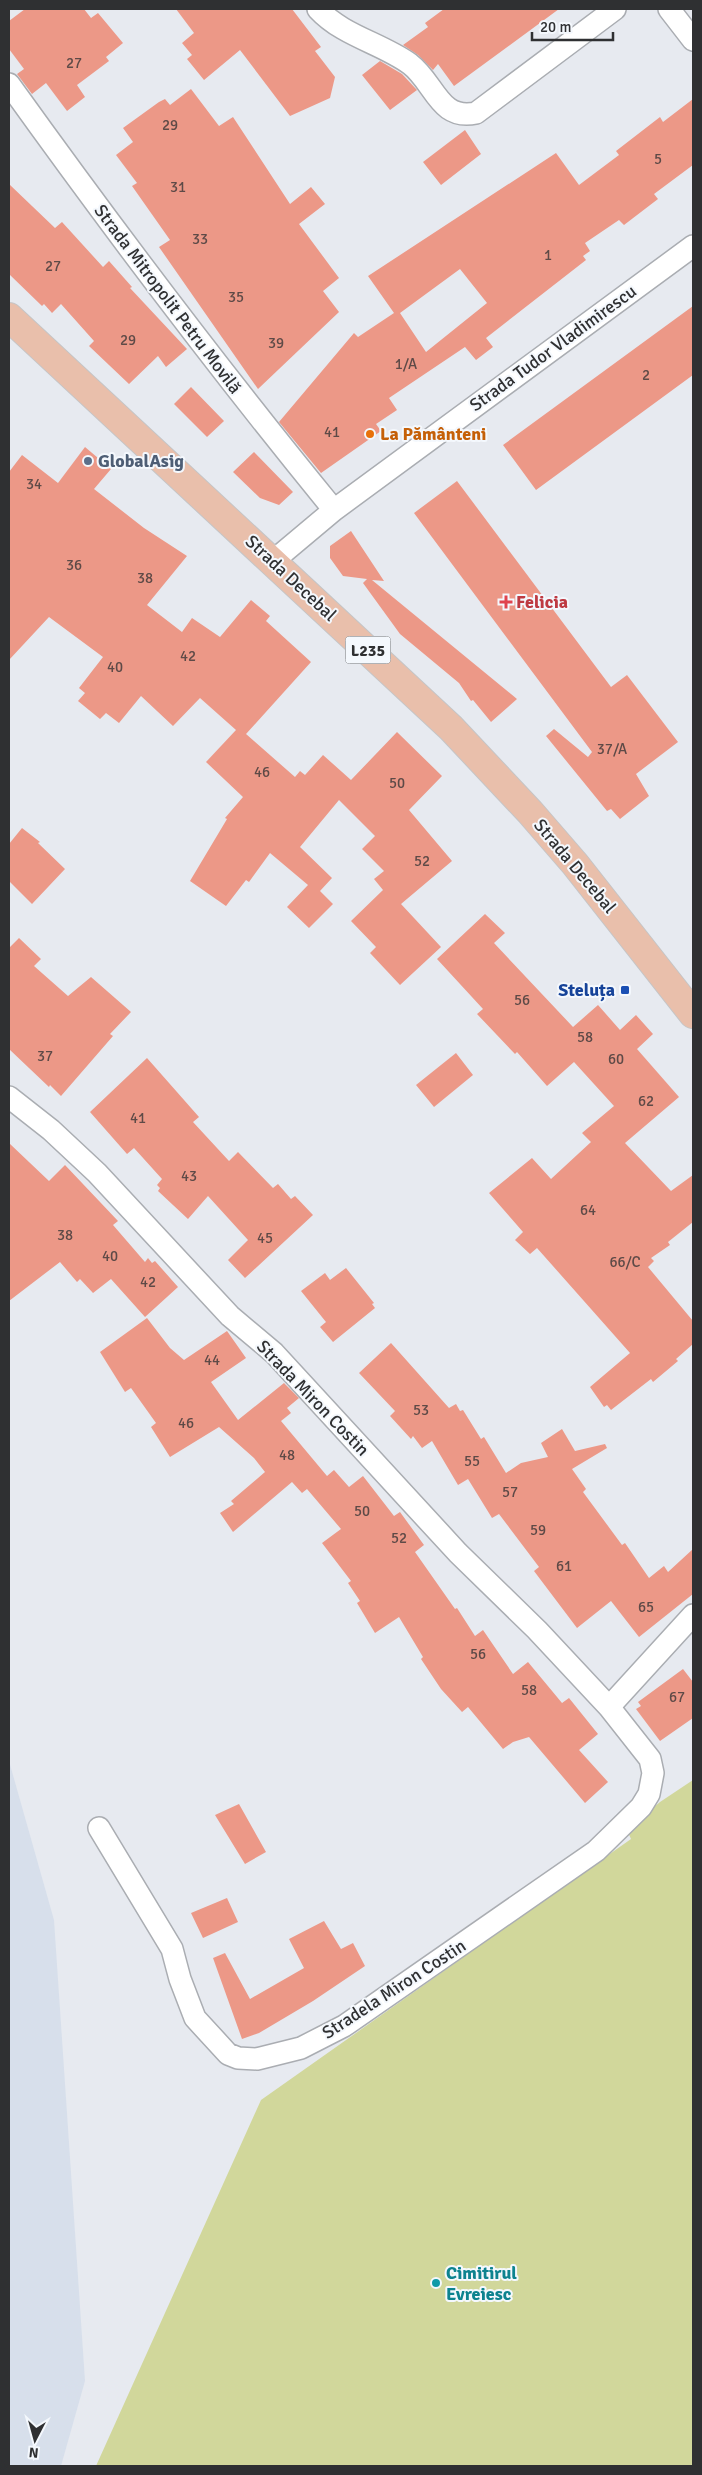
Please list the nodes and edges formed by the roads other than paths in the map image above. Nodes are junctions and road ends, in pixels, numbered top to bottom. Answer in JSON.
{"nodes":[{"id":1,"x":318,"y":9,"type":"edge"},
{"id":2,"x":615,"y":9,"type":"edge"},
{"id":3,"x":669,"y":9,"type":"edge"},
{"id":4,"x":693,"y":40,"type":"edge"},
{"id":5,"x":9,"y":84,"type":"edge"},
{"id":6,"x":693,"y":246,"type":"edge"},
{"id":7,"x":9,"y":317,"type":"edge"},
{"id":8,"x":334,"y":510,"type":"junction"},
{"id":9,"x":272,"y":562,"type":"junction"},
{"id":10,"x":693,"y":1014,"type":"edge"},
{"id":11,"x":9,"y":1097,"type":"edge"},
{"id":12,"x":693,"y":1615,"type":"edge"},
{"id":13,"x":609,"y":1708,"type":"junction"},
{"id":14,"x":632,"y":1735,"type":"joint"},
{"id":15,"x":100,"y":1828,"type":"dead end"}],
"edges":[{"from":1,"to":2,"type":"street"},
{"from":3,"to":4,"type":"street"},
{"from":5,"to":8,"type":"street","name":"Strada Mitropolit Petru Movilă"},
{"from":6,"to":8,"type":"street","name":"Strada Tudor Vladimirescu"},
{"from":7,"to":9,"type":"main road","name":"Strada Decebal","number":"L235"},
{"from":8,"to":9,"type":"street","name":"Strada Tudor Vladimirescu"},
{"from":9,"to":10,"type":"main road","name":"Strada Decebal","number":"L235"},
{"from":11,"to":13,"type":"street","name":"Strada Miron Costin"},
{"from":12,"to":13,"type":"street"},
{"from":13,"to":14,"type":"street","name":"Strada Miron Costin"},
{"from":14,"to":15,"type":"street","name":"Stradela Miron Costin"}]}
